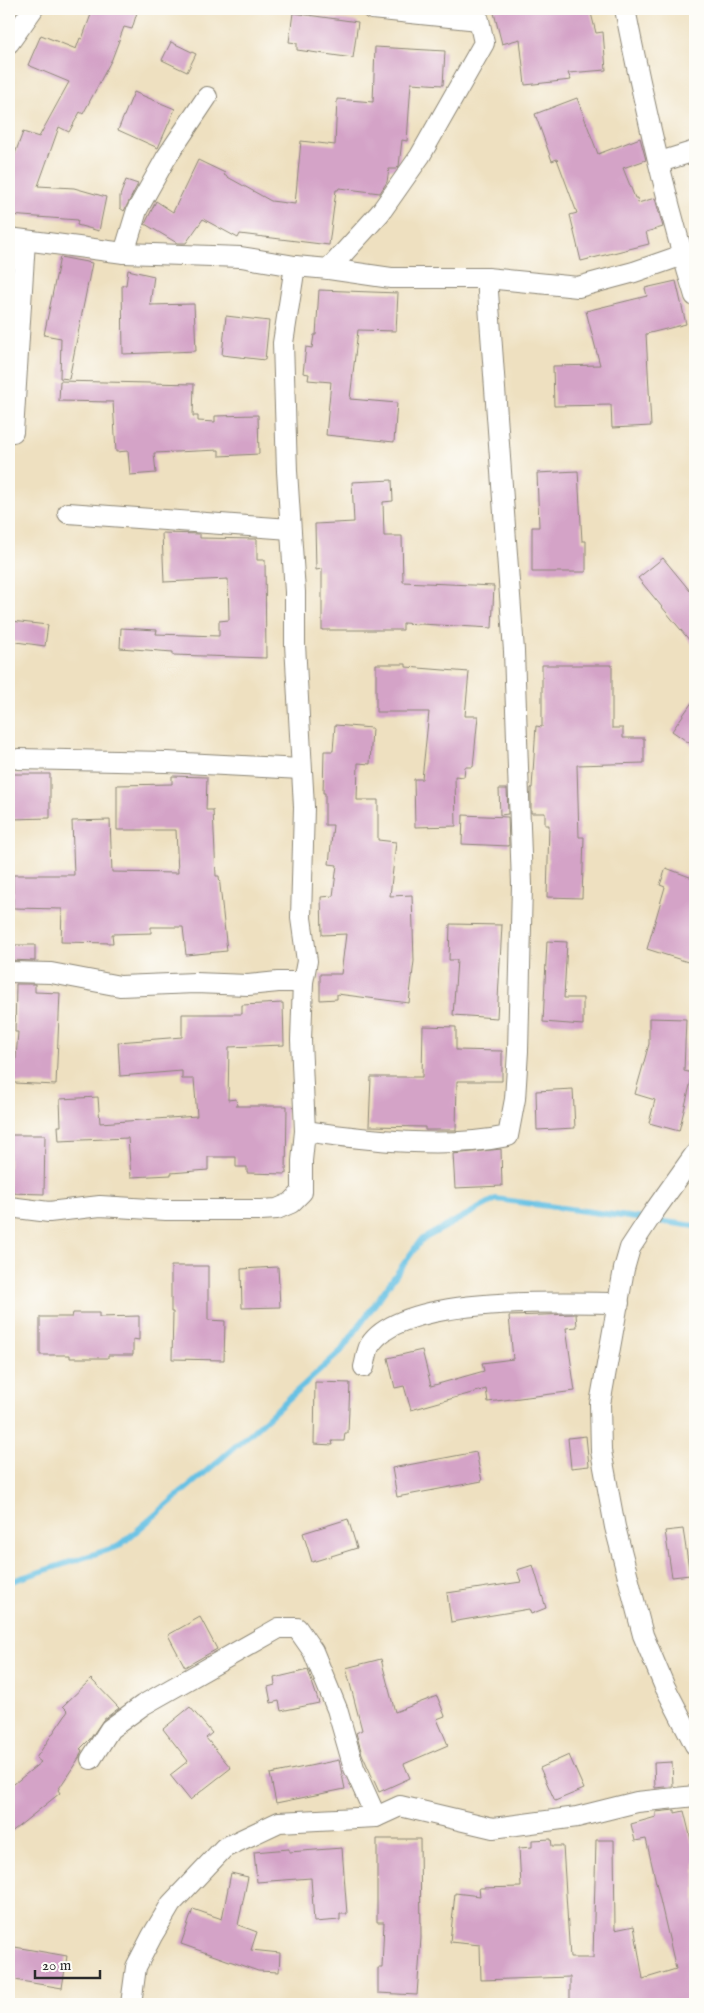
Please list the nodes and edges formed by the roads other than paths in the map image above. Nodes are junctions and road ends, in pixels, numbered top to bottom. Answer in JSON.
{"nodes":[{"id":1,"x":33,"y":9,"type":"edge"},
{"id":2,"x":372,"y":9,"type":"edge"},
{"id":3,"x":625,"y":9,"type":"edge"},
{"id":4,"x":477,"y":14,"type":"edge"},
{"id":5,"x":9,"y":43,"type":"edge"},
{"id":6,"x":207,"y":97,"type":"dead end"},
{"id":7,"x":695,"y":151,"type":"edge"},
{"id":8,"x":660,"y":162,"type":"junction"},
{"id":9,"x":17,"y":240,"type":"edge"},
{"id":10,"x":124,"y":253,"type":"junction"},
{"id":11,"x":683,"y":256,"type":"junction"},
{"id":12,"x":295,"y":266,"type":"junction"},
{"id":13,"x":329,"y":268,"type":"junction"},
{"id":14,"x":487,"y":278,"type":"junction"},
{"id":15,"x":695,"y":296,"type":"edge"},
{"id":16,"x":13,"y":432,"type":"dead end"},
{"id":17,"x":68,"y":513,"type":"dead end"},
{"id":18,"x":290,"y":529,"type":"junction"},
{"id":19,"x":18,"y":759,"type":"dead end"},
{"id":20,"x":301,"y":769,"type":"junction"},
{"id":21,"x":9,"y":972,"type":"edge"},
{"id":22,"x":303,"y":982,"type":"junction"},
{"id":23,"x":305,"y":1131,"type":"junction"},
{"id":24,"x":695,"y":1154,"type":"edge"},
{"id":25,"x":9,"y":1207,"type":"edge"},
{"id":26,"x":619,"y":1302,"type":"junction"},
{"id":27,"x":364,"y":1366,"type":"dead end"},
{"id":28,"x":695,"y":1745,"type":"edge"},
{"id":29,"x":91,"y":1759,"type":"dead end"},
{"id":30,"x":695,"y":1796,"type":"edge"},
{"id":31,"x":376,"y":1817,"type":"junction"},
{"id":32,"x":131,"y":2004,"type":"edge"}],
"edges":[{"from":1,"to":5,"type":"street"},
{"from":2,"to":4,"type":"street"},
{"from":3,"to":8,"type":"street"},
{"from":4,"to":13,"type":"street"},
{"from":6,"to":10,"type":"street"},
{"from":7,"to":8,"type":"street"},
{"from":8,"to":11,"type":"street"},
{"from":9,"to":10,"type":"street"},
{"from":9,"to":16,"type":"street"},
{"from":10,"to":12,"type":"street"},
{"from":11,"to":14,"type":"street"},
{"from":11,"to":15,"type":"street"},
{"from":12,"to":13,"type":"street"},
{"from":12,"to":18,"type":"street"},
{"from":13,"to":14,"type":"street"},
{"from":14,"to":23,"type":"street"},
{"from":17,"to":18,"type":"street"},
{"from":18,"to":20,"type":"street"},
{"from":19,"to":20,"type":"street"},
{"from":20,"to":22,"type":"street"},
{"from":21,"to":22,"type":"street"},
{"from":22,"to":23,"type":"street"},
{"from":23,"to":25,"type":"street"},
{"from":24,"to":26,"type":"street"},
{"from":26,"to":27,"type":"street"},
{"from":26,"to":28,"type":"street"},
{"from":29,"to":31,"type":"street"},
{"from":30,"to":31,"type":"street"},
{"from":31,"to":32,"type":"street"}]}
